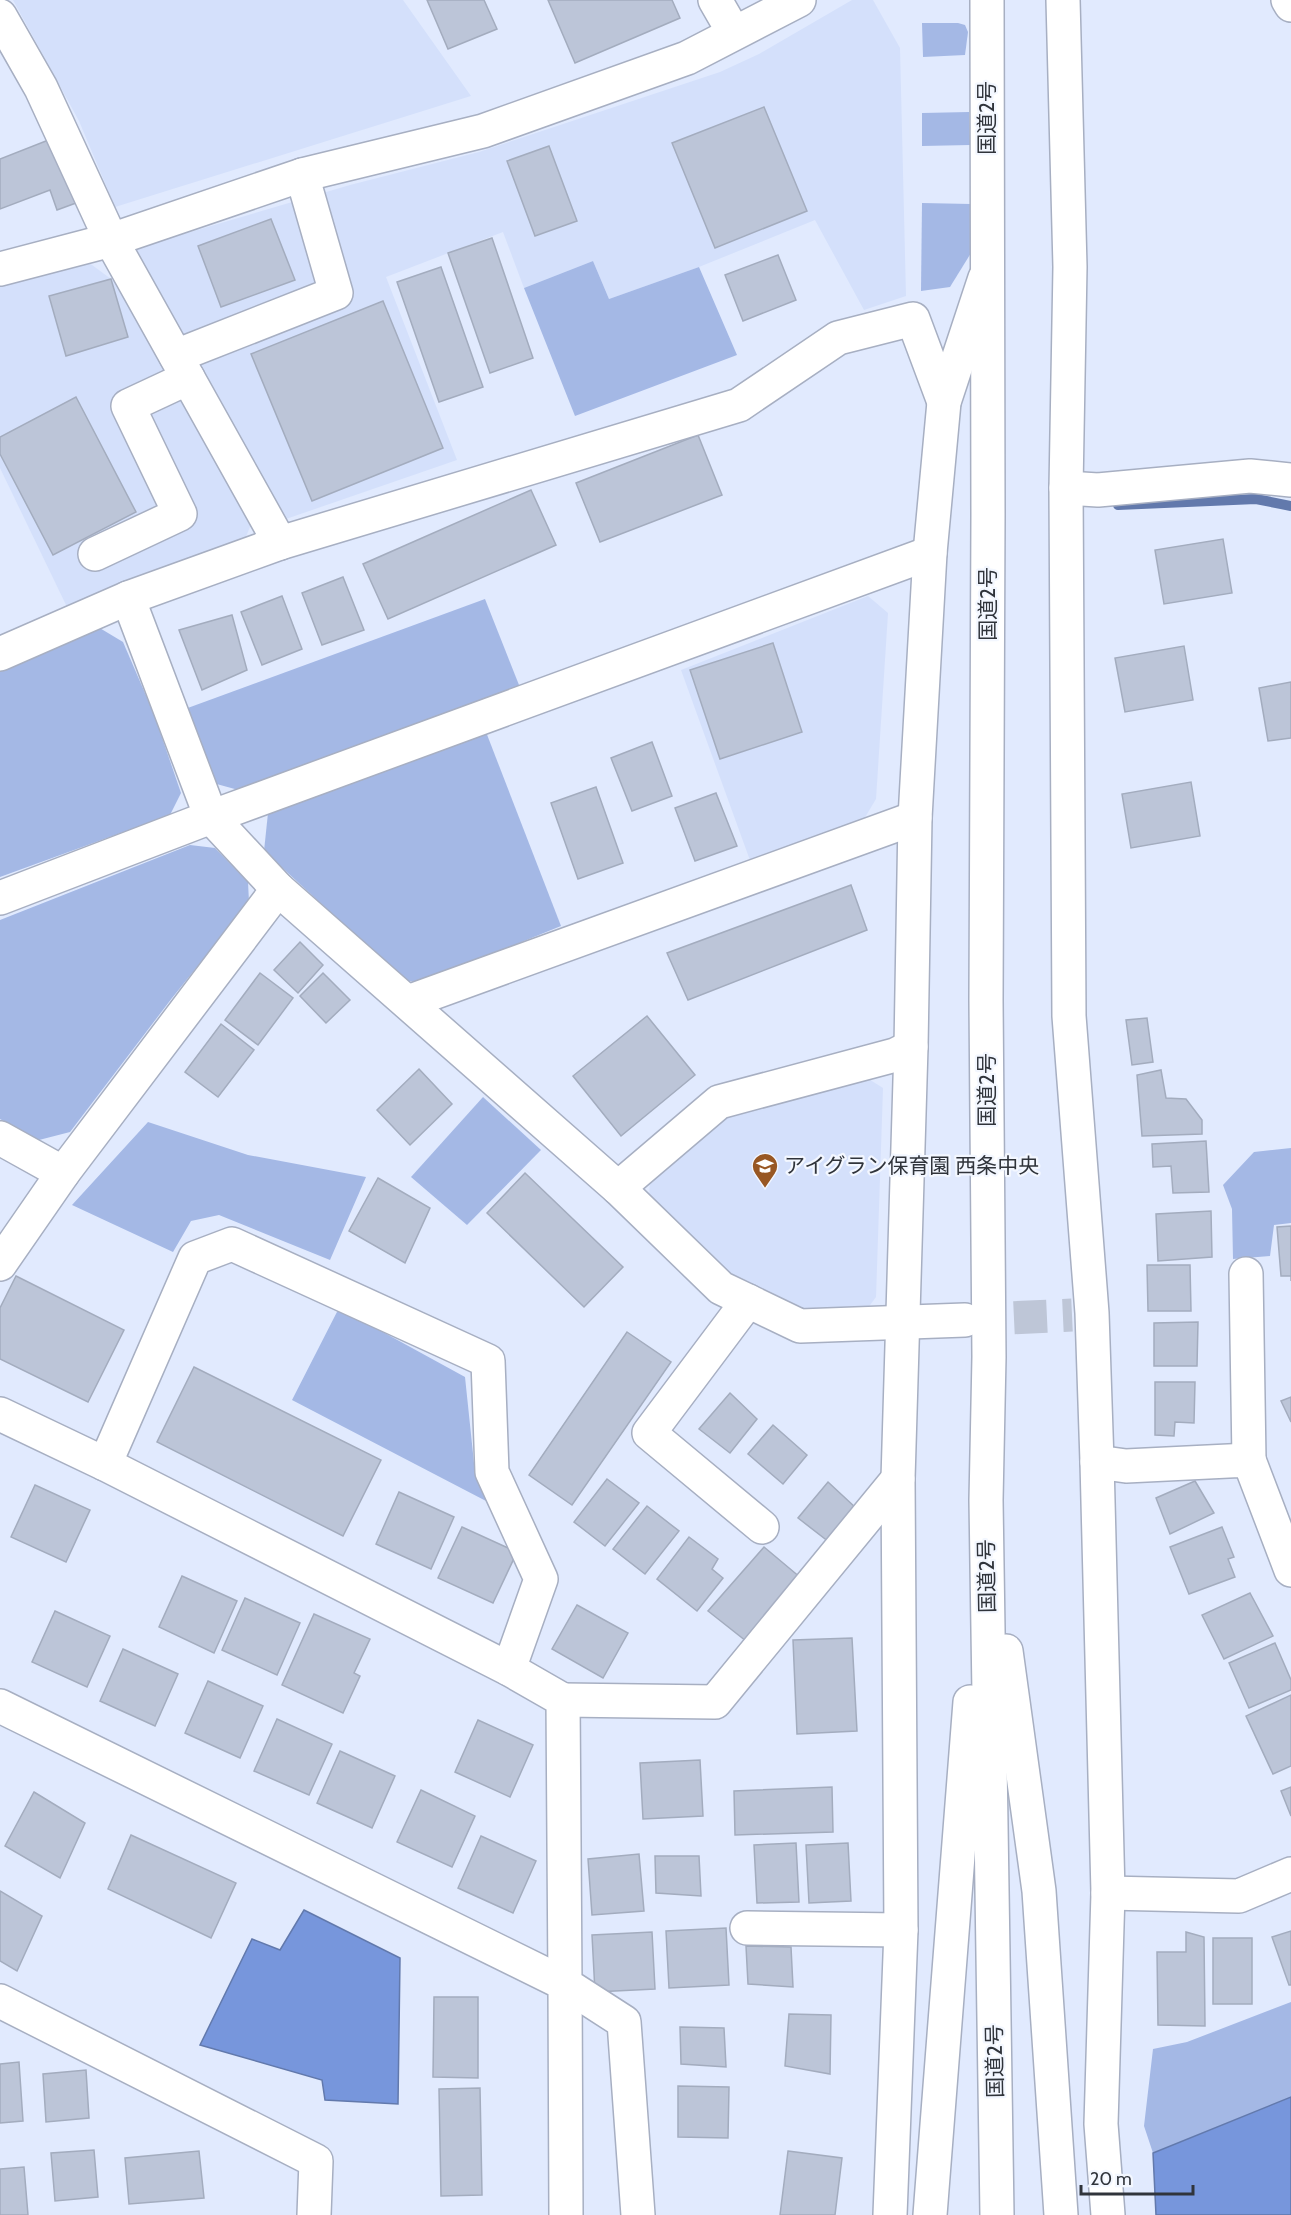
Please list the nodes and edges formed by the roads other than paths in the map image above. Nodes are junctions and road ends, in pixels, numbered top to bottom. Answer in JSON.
{"nodes":[{"id":1,"x":715,"y":0,"type":"edge"},
{"id":2,"x":799,"y":0,"type":"edge"},
{"id":3,"x":987,"y":0,"type":"edge"},
{"id":4,"x":1063,"y":0,"type":"edge"},
{"id":5,"x":1288,"y":0,"type":"edge"},
{"id":6,"x":1291,"y":5,"type":"edge"},
{"id":7,"x":0,"y":16,"type":"edge"},
{"id":8,"x":734,"y":33,"type":"junction"},
{"id":9,"x":302,"y":175,"type":"junction"},
{"id":10,"x":111,"y":240,"type":"junction"},
{"id":11,"x":0,"y":269,"type":"edge"},
{"id":12,"x":987,"y":272,"type":"junction"},
{"id":13,"x":182,"y":367,"type":"junction"},
{"id":14,"x":944,"y":402,"type":"junction"},
{"id":15,"x":1291,"y":480,"type":"edge"},
{"id":16,"x":1066,"y":488,"type":"junction"},
{"id":17,"x":280,"y":543,"type":"junction"},
{"id":18,"x":95,"y":554,"type":"dead end"},
{"id":19,"x":930,"y":554,"type":"junction"},
{"id":20,"x":128,"y":598,"type":"junction"},
{"id":21,"x":0,"y":654,"type":"edge"},
{"id":22,"x":211,"y":817,"type":"junction"},
{"id":23,"x":915,"y":818,"type":"junction"},
{"id":24,"x":278,"y":889,"type":"junction"},
{"id":25,"x":0,"y":898,"type":"edge"},
{"id":26,"x":408,"y":1002,"type":"junction"},
{"id":27,"x":911,"y":1047,"type":"junction"},
{"id":28,"x":0,"y":1138,"type":"edge"},
{"id":29,"x":63,"y":1173,"type":"junction"},
{"id":30,"x":618,"y":1188,"type":"junction"},
{"id":31,"x":0,"y":1264,"type":"edge"},
{"id":32,"x":1246,"y":1274,"type":"dead end"},
{"id":33,"x":747,"y":1301,"type":"junction"},
{"id":34,"x":965,"y":1320,"type":"tunnel mouth"},
{"id":35,"x":902,"y":1324,"type":"junction"},
{"id":36,"x":0,"y":1413,"type":"edge"},
{"id":37,"x":1249,"y":1460,"type":"junction"},
{"id":38,"x":1097,"y":1462,"type":"junction"},
{"id":39,"x":105,"y":1464,"type":"junction"},
{"id":40,"x":898,"y":1479,"type":"junction"},
{"id":41,"x":986,"y":1500,"type":"junction"},
{"id":42,"x":762,"y":1527,"type":"dead end"},
{"id":43,"x":1291,"y":1570,"type":"edge"},
{"id":44,"x":509,"y":1668,"type":"junction"},
{"id":45,"x":563,"y":1700,"type":"junction"},
{"id":46,"x":0,"y":1706,"type":"edge"},
{"id":47,"x":1291,"y":1874,"type":"edge"},
{"id":48,"x":1108,"y":1893,"type":"junction"},
{"id":49,"x":747,"y":1928,"type":"dead end"},
{"id":50,"x":901,"y":1930,"type":"junction"},
{"id":51,"x":564,"y":1984,"type":"junction"},
{"id":52,"x":0,"y":2001,"type":"edge"},
{"id":53,"x":314,"y":2215,"type":"edge"},
{"id":54,"x":566,"y":2215,"type":"edge"},
{"id":55,"x":638,"y":2215,"type":"edge"},
{"id":56,"x":890,"y":2215,"type":"edge"},
{"id":57,"x":930,"y":2215,"type":"edge"},
{"id":58,"x":997,"y":2215,"type":"edge"},
{"id":59,"x":1061,"y":2215,"type":"edge"},
{"id":60,"x":1108,"y":2215,"type":"edge"}],
"edges":[{"from":1,"to":8,"type":"main road"},
{"from":2,"to":8,"type":"main road"},
{"from":3,"to":12,"type":"main road","name":"国道2号"},
{"from":4,"to":16,"type":"main road"},
{"from":5,"to":6,"type":"main road"},
{"from":7,"to":10,"type":"main road"},
{"from":8,"to":9,"type":"main road"},
{"from":9,"to":10,"type":"main road"},
{"from":9,"to":13,"type":"main road"},
{"from":10,"to":11,"type":"main road"},
{"from":10,"to":13,"type":"main road"},
{"from":12,"to":14,"type":"main road"},
{"from":12,"to":41,"type":"main road","name":"国道2号"},
{"from":13,"to":17,"type":"main road"},
{"from":13,"to":18,"type":"main road"},
{"from":14,"to":17,"type":"main road"},
{"from":14,"to":19,"type":"main road"},
{"from":15,"to":16,"type":"main road"},
{"from":16,"to":38,"type":"main road"},
{"from":17,"to":20,"type":"main road"},
{"from":19,"to":22,"type":"main road"},
{"from":19,"to":23,"type":"main road"},
{"from":20,"to":21,"type":"main road"},
{"from":20,"to":22,"type":"main road"},
{"from":22,"to":24,"type":"main road"},
{"from":22,"to":25,"type":"main road"},
{"from":23,"to":26,"type":"main road"},
{"from":23,"to":27,"type":"main road"},
{"from":24,"to":26,"type":"main road"},
{"from":24,"to":29,"type":"main road"},
{"from":26,"to":30,"type":"main road"},
{"from":27,"to":30,"type":"main road"},
{"from":27,"to":35,"type":"main road"},
{"from":28,"to":29,"type":"main road"},
{"from":29,"to":31,"type":"main road"},
{"from":30,"to":33,"type":"main road"},
{"from":32,"to":37,"type":"main road"},
{"from":33,"to":35,"type":"main road"},
{"from":33,"to":42,"type":"main road"},
{"from":34,"to":35,"type":"main road"},
{"from":35,"to":40,"type":"main road"},
{"from":36,"to":39,"type":"main road"},
{"from":37,"to":38,"type":"main road"},
{"from":37,"to":43,"type":"main road"},
{"from":38,"to":48,"type":"main road"},
{"from":39,"to":44,"type":"main road"},
{"from":39,"to":44,"type":"main road"},
{"from":40,"to":45,"type":"main road"},
{"from":40,"to":50,"type":"main road"},
{"from":41,"to":57,"type":"main road"},
{"from":41,"to":58,"type":"main road","name":"国道2号"},
{"from":41,"to":59,"type":"main road"},
{"from":44,"to":45,"type":"main road"},
{"from":45,"to":51,"type":"main road"},
{"from":46,"to":51,"type":"main road"},
{"from":47,"to":48,"type":"main road"},
{"from":48,"to":60,"type":"main road"},
{"from":49,"to":50,"type":"main road"},
{"from":50,"to":56,"type":"main road"},
{"from":51,"to":54,"type":"main road"},
{"from":51,"to":55,"type":"main road"},
{"from":52,"to":53,"type":"main road"}]}
